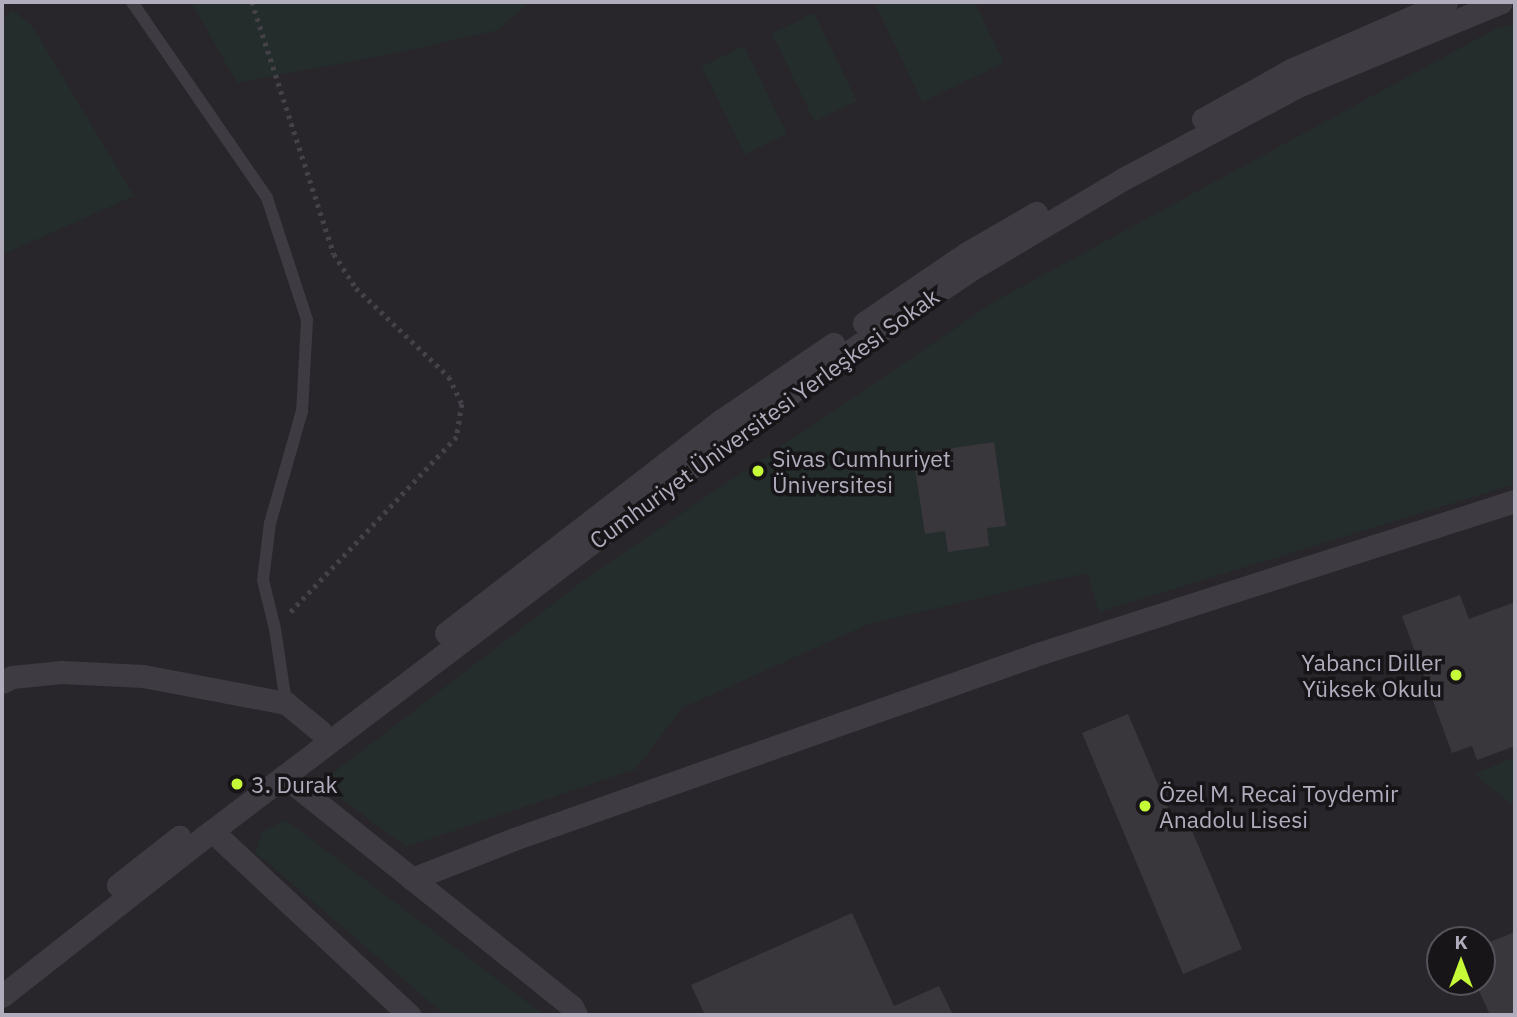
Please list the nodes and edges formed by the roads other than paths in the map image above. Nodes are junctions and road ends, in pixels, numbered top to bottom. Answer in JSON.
{"nodes":[{"id":1,"x":132,"y":2,"type":"edge"},
{"id":2,"x":1446,"y":2,"type":"edge"},
{"id":3,"x":1501,"y":2,"type":"edge"},
{"id":4,"x":1515,"y":501,"type":"edge"},
{"id":5,"x":2,"y":682,"type":"edge"},
{"id":6,"x":286,"y":704,"type":"junction"},
{"id":7,"x":320,"y":731,"type":"junction"},
{"id":8,"x":284,"y":776,"type":"junction"},
{"id":9,"x":212,"y":831,"type":"junction"},
{"id":10,"x":412,"y":879,"type":"junction"},
{"id":11,"x":2,"y":980,"type":"edge"},
{"id":12,"x":2,"y":996,"type":"edge"},
{"id":13,"x":409,"y":1015,"type":"edge"},
{"id":14,"x":576,"y":1015,"type":"edge"}],
"edges":[{"from":1,"to":6,"type":"lane"},
{"from":2,"to":7,"type":"street","name":"Cumhuriyet Üniversitesi Yerleşkesi Sokak"},
{"from":3,"to":8,"type":"street","name":"Cumhuriyet Üniversitesi Yerleşkesi Sokak"},
{"from":4,"to":10,"type":"street"},
{"from":5,"to":6,"type":"street"},
{"from":6,"to":7,"type":"street"},
{"from":7,"to":11,"type":"street","name":"Cumhuriyet Üniversitesi Yerleşkesi Sokak"},
{"from":8,"to":9,"type":"street","name":"Cumhuriyet Üniversitesi Yerleşkesi Sokak"},
{"from":8,"to":10,"type":"street"},
{"from":9,"to":12,"type":"street","name":"Cumhuriyet Üniversitesi Yerleşkesi Sokak"},
{"from":9,"to":13,"type":"street"},
{"from":10,"to":14,"type":"street"}]}
